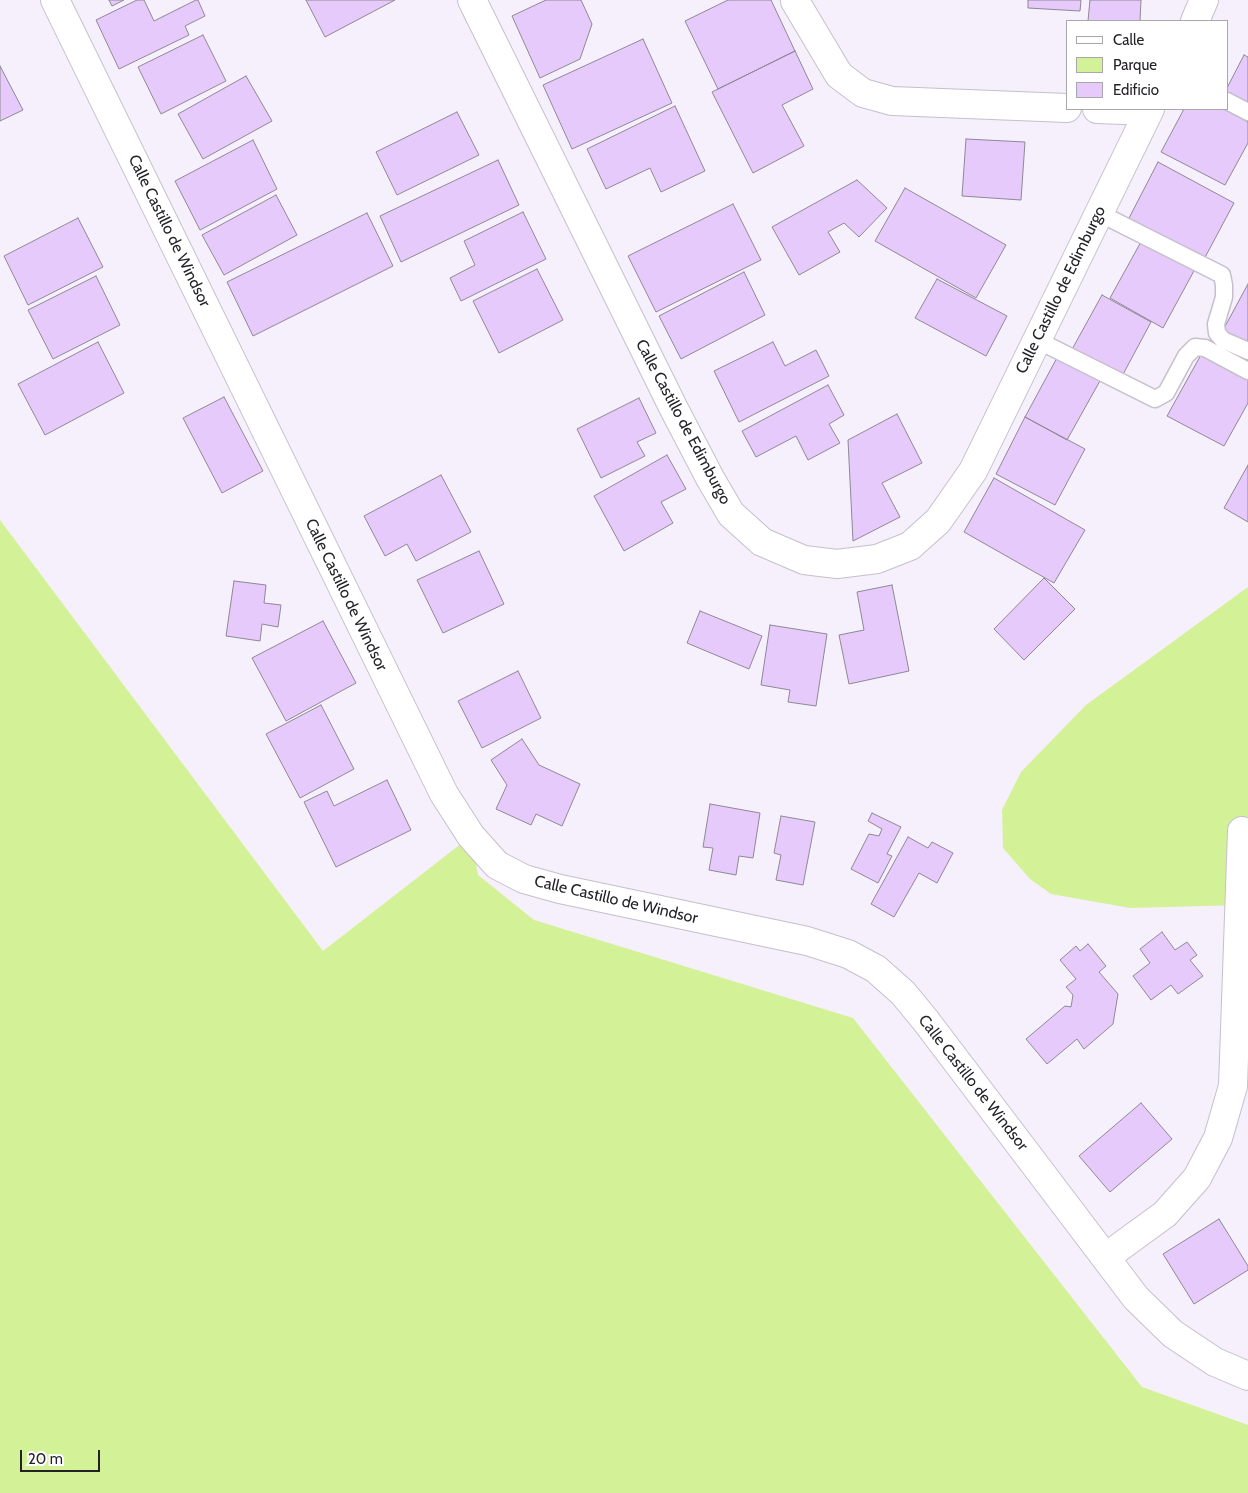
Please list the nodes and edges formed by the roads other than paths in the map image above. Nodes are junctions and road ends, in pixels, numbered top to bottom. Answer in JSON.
{"nodes":[{"id":1,"x":55,"y":0,"type":"edge"},
{"id":2,"x":472,"y":0,"type":"edge"},
{"id":3,"x":1204,"y":0,"type":"edge"},
{"id":4,"x":795,"y":1,"type":"dead end"},
{"id":5,"x":1195,"y":20,"type":"edge"},
{"id":6,"x":1228,"y":102,"type":"edge"},
{"id":7,"x":1066,"y":108,"type":"edge"},
{"id":8,"x":1149,"y":110,"type":"edge"},
{"id":9,"x":1248,"y":112,"type":"edge"},
{"id":10,"x":1099,"y":213,"type":"junction"},
{"id":11,"x":1037,"y":340,"type":"junction"},
{"id":12,"x":1248,"y":351,"type":"edge"},
{"id":13,"x":1248,"y":371,"type":"edge"},
{"id":14,"x":1242,"y":831,"type":"dead end"},
{"id":15,"x":1106,"y":1257,"type":"junction"},
{"id":16,"x":1248,"y":1376,"type":"edge"}],
"edges":[{"from":1,"to":15,"type":"street","name":"Calle Castillo de Windsor"},
{"from":2,"to":11,"type":"street","name":"Calle Castillo de Edimburgo"},
{"from":3,"to":5,"type":"street"},
{"from":4,"to":7,"type":"street"},
{"from":6,"to":9,"type":"lane"},
{"from":8,"to":10,"type":"street","name":"Calle Castillo de Edimburgo"},
{"from":10,"to":11,"type":"street","name":"Calle Castillo de Edimburgo"},
{"from":10,"to":12,"type":"lane"},
{"from":11,"to":13,"type":"lane"},
{"from":14,"to":15,"type":"street"},
{"from":15,"to":16,"type":"street","name":"Calle Castillo de Windsor"}]}
